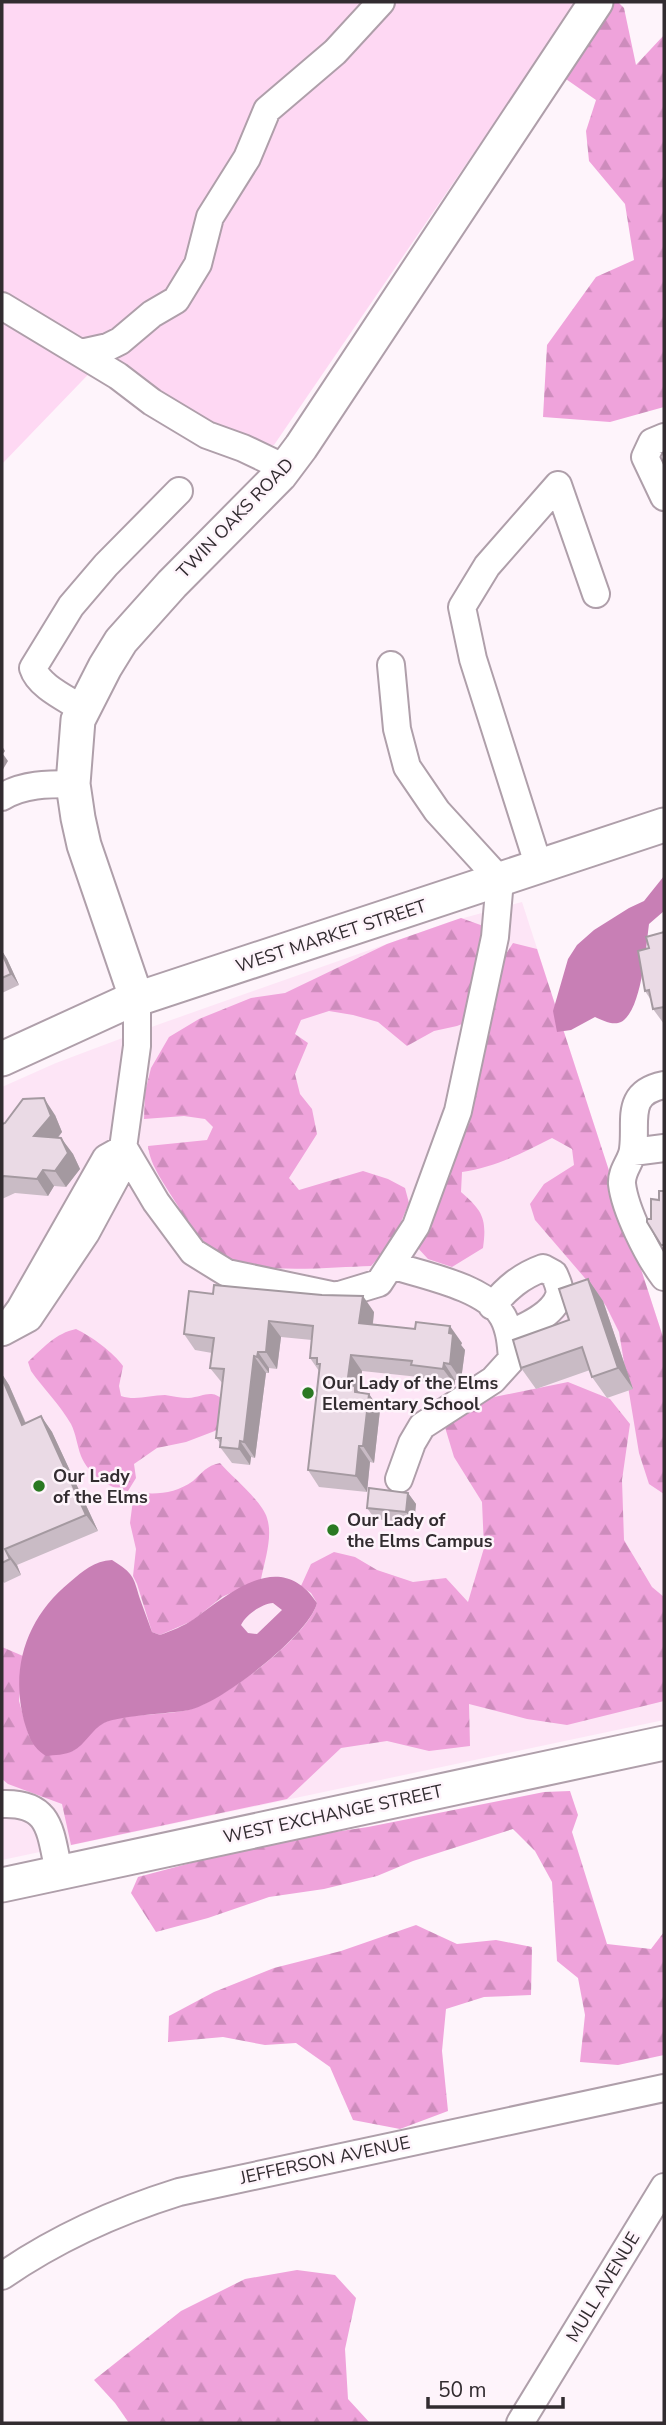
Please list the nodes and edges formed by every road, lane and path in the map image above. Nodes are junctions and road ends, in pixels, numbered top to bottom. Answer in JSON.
{"nodes":[{"id":1,"x":381,"y":2,"type":"edge"},
{"id":2,"x":596,"y":2,"type":"edge"},
{"id":3,"x":2,"y":306,"type":"edge"},
{"id":4,"x":81,"y":353,"type":"junction"},
{"id":5,"x":664,"y":437,"type":"edge"},
{"id":6,"x":285,"y":468,"type":"junction"},
{"id":7,"x":179,"y":491,"type":"dead end"},
{"id":8,"x":664,"y":497,"type":"edge"},
{"id":9,"x":596,"y":594,"type":"dead end"},
{"id":10,"x":391,"y":665,"type":"dead end"},
{"id":11,"x":84,"y":710,"type":"junction"},
{"id":12,"x":73,"y":784,"type":"junction"},
{"id":13,"x":2,"y":797,"type":"edge"},
{"id":14,"x":664,"y":825,"type":"edge"},
{"id":15,"x":539,"y":867,"type":"junction"},
{"id":16,"x":500,"y":880,"type":"junction"},
{"id":17,"x":137,"y":999,"type":"junction"},
{"id":18,"x":2,"y":1059,"type":"edge"},
{"id":19,"x":664,"y":1085,"type":"edge"},
{"id":20,"x":124,"y":1149,"type":"junction"},
{"id":21,"x":664,"y":1149,"type":"edge"},
{"id":22,"x":634,"y":1152,"type":"junction"},
{"id":23,"x":391,"y":1265,"type":"junction"},
{"id":24,"x":664,"y":1277,"type":"edge"},
{"id":25,"x":492,"y":1306,"type":"junction"},
{"id":26,"x":2,"y":1332,"type":"edge"},
{"id":27,"x":509,"y":1334,"type":"junction"},
{"id":28,"x":398,"y":1479,"type":"dead end"},
{"id":29,"x":664,"y":1742,"type":"edge"},
{"id":30,"x":2,"y":1804,"type":"edge"},
{"id":31,"x":59,"y":1872,"type":"junction"},
{"id":32,"x":2,"y":1885,"type":"edge"},
{"id":33,"x":664,"y":2088,"type":"edge"},
{"id":34,"x":664,"y":2187,"type":"edge"},
{"id":35,"x":2,"y":2276,"type":"edge"},
{"id":36,"x":520,"y":2423,"type":"edge"}],
"edges":[{"from":1,"to":4,"type":"street"},
{"from":2,"to":6,"type":"main road","name":"TWIN OAKS ROAD"},
{"from":3,"to":4,"type":"street"},
{"from":4,"to":6,"type":"street"},
{"from":5,"to":8,"type":"street"},
{"from":6,"to":11,"type":"main road","name":"TWIN OAKS ROAD"},
{"from":7,"to":11,"type":"street"},
{"from":9,"to":15,"type":"street"},
{"from":10,"to":16,"type":"street"},
{"from":11,"to":12,"type":"main road","name":"TWIN OAKS ROAD"},
{"from":12,"to":13,"type":"street"},
{"from":12,"to":17,"type":"main road","name":"TWIN OAKS ROAD"},
{"from":14,"to":15,"type":"main road","name":"WEST MARKET STREET"},
{"from":15,"to":16,"type":"main road","name":"WEST MARKET STREET"},
{"from":16,"to":17,"type":"main road","name":"WEST MARKET STREET"},
{"from":16,"to":23,"type":"street"},
{"from":17,"to":18,"type":"main road","name":"WEST MARKET STREET"},
{"from":17,"to":20,"type":"street"},
{"from":19,"to":22,"type":"street"},
{"from":20,"to":23,"type":"street"},
{"from":20,"to":26,"type":"street"},
{"from":21,"to":22,"type":"street"},
{"from":22,"to":24,"type":"street"},
{"from":23,"to":25,"type":"street"},
{"from":25,"to":27,"type":"street"},
{"from":25,"to":27,"type":"street"},
{"from":27,"to":28,"type":"street"},
{"from":29,"to":31,"type":"main road","name":"WEST EXCHANGE STREET"},
{"from":30,"to":31,"type":"street"},
{"from":31,"to":32,"type":"main road","name":"WEST EXCHANGE STREET"},
{"from":33,"to":35,"type":"street","name":"JEFFERSON AVENUE"},
{"from":34,"to":36,"type":"street","name":"MULL AVENUE"}]}
